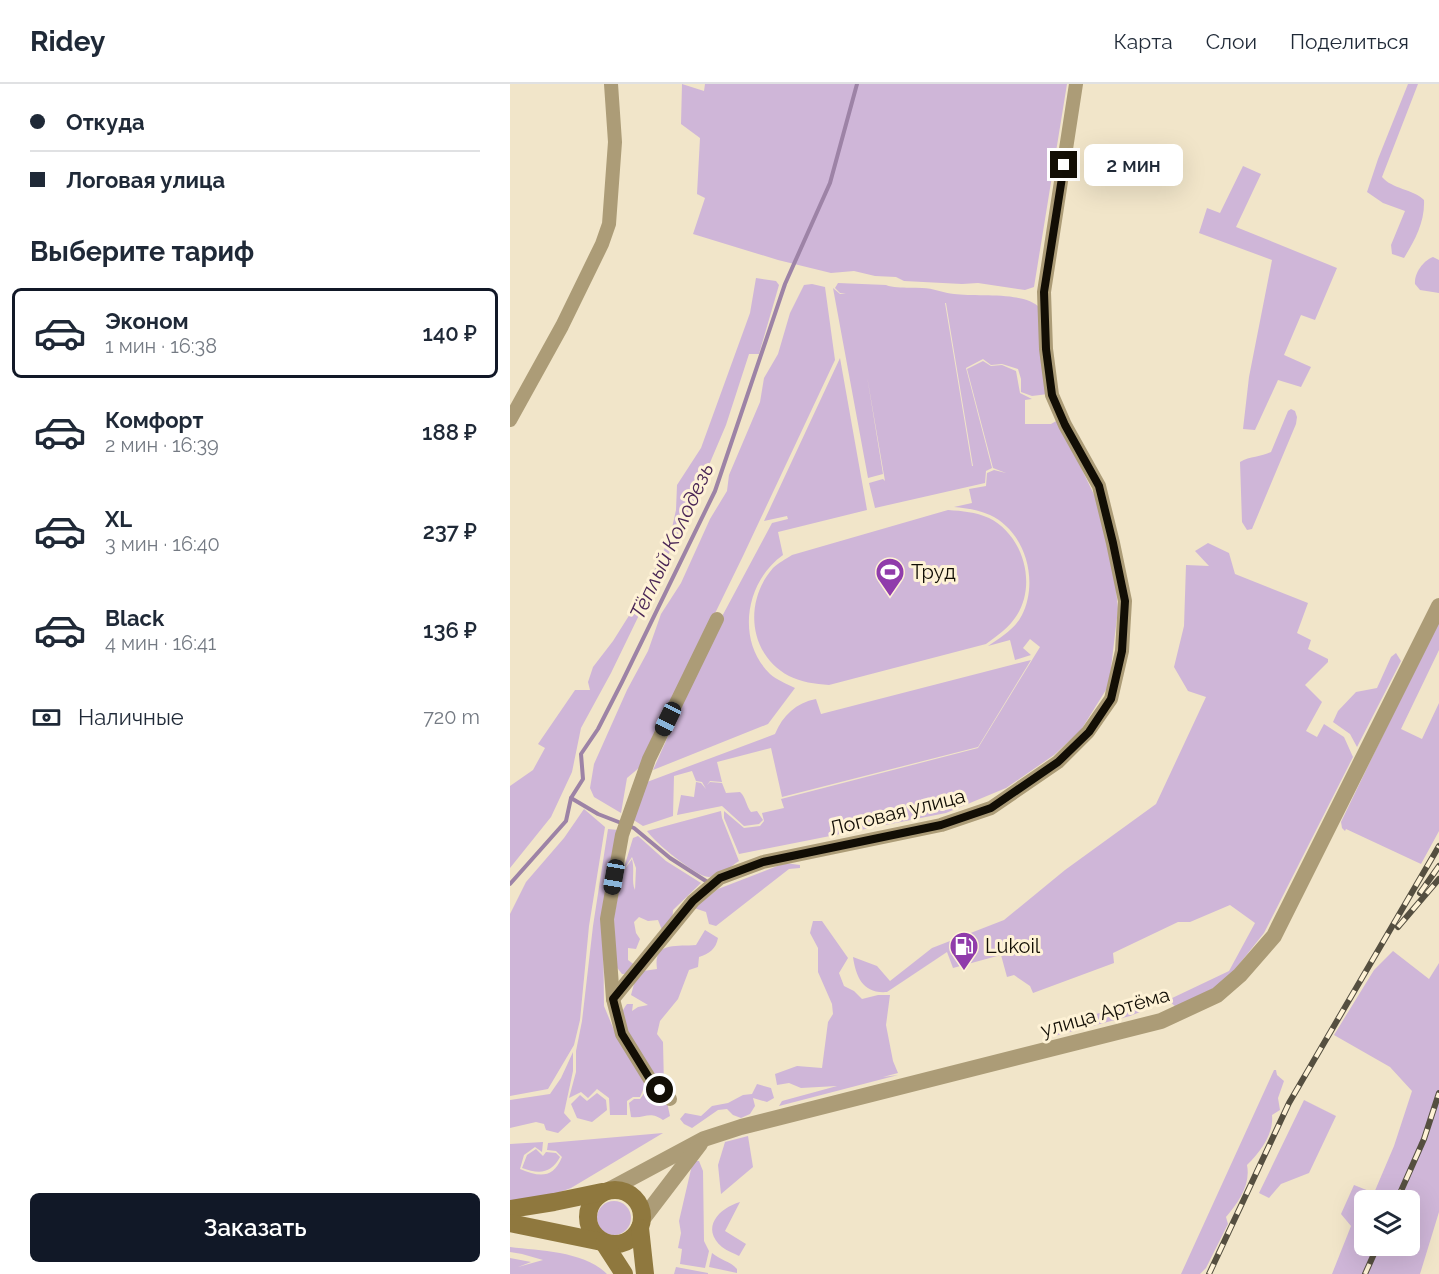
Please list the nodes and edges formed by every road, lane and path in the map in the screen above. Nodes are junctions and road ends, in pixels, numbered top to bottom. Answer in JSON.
{"nodes":[{"id":1,"x":611,"y":84,"type":"edge"},
{"id":2,"x":1076,"y":84,"type":"edge"},
{"id":3,"x":510,"y":420,"type":"edge"},
{"id":4,"x":1439,"y":606,"type":"edge"},
{"id":5,"x":717,"y":620,"type":"dead end"},
{"id":6,"x":613,"y":999,"type":"junction"},
{"id":7,"x":670,"y":1099,"type":"dead end"},
{"id":8,"x":704,"y":1139,"type":"junction"},
{"id":9,"x":607,"y":1191,"type":"junction"},
{"id":10,"x":510,"y":1209,"type":"edge"},
{"id":11,"x":510,"y":1223,"type":"edge"},
{"id":12,"x":641,"y":1224,"type":"junction"},
{"id":13,"x":603,"y":1242,"type":"junction"},
{"id":14,"x":624,"y":1274,"type":"edge"},
{"id":15,"x":645,"y":1274,"type":"edge"}],
"edges":[{"from":1,"to":3,"type":"street"},
{"from":2,"to":6,"type":"street","name":"Логовая улица"},
{"from":4,"to":8,"type":"street","name":"улица Артёма"},
{"from":5,"to":6,"type":"street"},
{"from":6,"to":7,"type":"street"},
{"from":8,"to":9,"type":"street","name":"улица Артёма"},
{"from":8,"to":12,"type":"street"},
{"from":9,"to":10,"type":"main road"},
{"from":9,"to":12,"type":"main road"},
{"from":9,"to":13,"type":"main road"},
{"from":11,"to":13,"type":"main road"},
{"from":12,"to":13,"type":"main road"},
{"from":12,"to":15,"type":"main road"},
{"from":13,"to":14,"type":"main road"}]}
